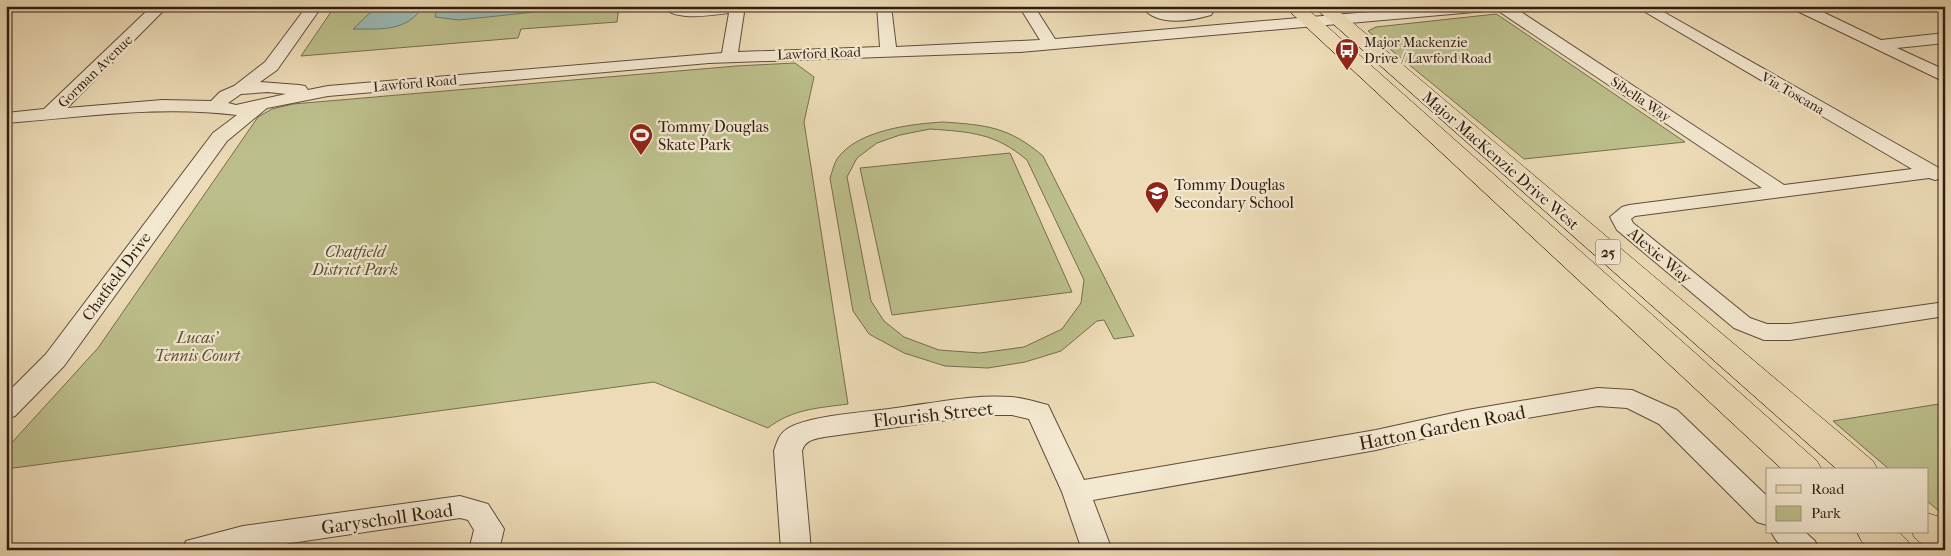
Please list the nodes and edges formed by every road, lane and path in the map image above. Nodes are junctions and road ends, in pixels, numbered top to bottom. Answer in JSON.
{"nodes":[{"id":1,"x":161,"y":6,"type":"edge"},
{"id":2,"x":314,"y":6,"type":"edge"},
{"id":3,"x":670,"y":6,"type":"edge"},
{"id":4,"x":884,"y":6,"type":"edge"},
{"id":5,"x":1026,"y":6,"type":"edge"},
{"id":6,"x":1148,"y":6,"type":"edge"},
{"id":7,"x":1210,"y":6,"type":"edge"},
{"id":8,"x":1494,"y":6,"type":"edge"},
{"id":9,"x":1502,"y":6,"type":"edge"},
{"id":10,"x":1642,"y":6,"type":"edge"},
{"id":11,"x":1798,"y":6,"type":"edge"},
{"id":12,"x":738,"y":7,"type":"edge"},
{"id":13,"x":1316,"y":13,"type":"edge"},
{"id":14,"x":1945,"y":38,"type":"edge"},
{"id":15,"x":1050,"y":44,"type":"junction"},
{"id":16,"x":1878,"y":45,"type":"junction"},
{"id":17,"x":888,"y":51,"type":"junction"},
{"id":18,"x":729,"y":56,"type":"junction"},
{"id":19,"x":271,"y":66,"type":"junction"},
{"id":20,"x":1945,"y":77,"type":"edge"},
{"id":21,"x":274,"y":89,"type":"junction"},
{"id":22,"x":328,"y":91,"type":"junction"},
{"id":23,"x":235,"y":92,"type":"junction"},
{"id":24,"x":262,"y":105,"type":"junction"},
{"id":25,"x":162,"y":106,"type":"junction"},
{"id":26,"x":222,"y":108,"type":"junction"},
{"id":27,"x":50,"y":114,"type":"junction"},
{"id":28,"x":6,"y":118,"type":"edge"},
{"id":29,"x":220,"y":137,"type":"junction"},
{"id":30,"x":1939,"y":175,"type":"edge"},
{"id":31,"x":1780,"y":191,"type":"junction"},
{"id":32,"x":1945,"y":309,"type":"edge"},
{"id":33,"x":16,"y":391,"type":"edge"},
{"id":34,"x":6,"y":410,"type":"edge"},
{"id":35,"x":1803,"y":468,"type":"edge"},
{"id":36,"x":1859,"y":468,"type":"edge"},
{"id":37,"x":1076,"y":492,"type":"junction"},
{"id":38,"x":1766,"y":513,"type":"edge"},
{"id":39,"x":1928,"y":528,"type":"edge"},
{"id":40,"x":1788,"y":534,"type":"edge"},
{"id":41,"x":1877,"y":534,"type":"edge"},
{"id":42,"x":1945,"y":542,"type":"edge"},
{"id":43,"x":197,"y":550,"type":"edge"},
{"id":44,"x":484,"y":550,"type":"edge"},
{"id":45,"x":796,"y":550,"type":"edge"},
{"id":46,"x":1097,"y":550,"type":"edge"},
{"id":47,"x":1804,"y":550,"type":"edge"},
{"id":48,"x":1894,"y":550,"type":"edge"}],
"edges":[{"from":1,"to":27,"type":"street","name":"Gorman Avenue"},
{"from":2,"to":19,"type":"street"},
{"from":3,"to":12,"type":"street"},
{"from":4,"to":17,"type":"street"},
{"from":5,"to":15,"type":"street"},
{"from":6,"to":7,"type":"street"},
{"from":8,"to":13,"type":"street","name":"Lawford Road"},
{"from":9,"to":31,"type":"street","name":"Sibella Way"},
{"from":10,"to":30,"type":"street","name":"Via Toscana"},
{"from":11,"to":16,"type":"street"},
{"from":12,"to":18,"type":"street"},
{"from":13,"to":15,"type":"street","name":"Lawford Road"},
{"from":13,"to":35,"type":"main road","name":"Major MacKenzie Drive West","number":"25"},
{"from":13,"to":36,"type":"main road","name":"Major MacKenzie Drive West","number":"25"},
{"from":14,"to":16,"type":"street"},
{"from":15,"to":17,"type":"street","name":"Lawford Road"},
{"from":16,"to":20,"type":"street"},
{"from":17,"to":18,"type":"street","name":"Lawford Road"},
{"from":18,"to":22,"type":"street","name":"Lawford Road"},
{"from":19,"to":21,"type":"street"},
{"from":19,"to":23,"type":"street"},
{"from":21,"to":22,"type":"street","name":"Lawford Road"},
{"from":21,"to":23,"type":"street","name":"Lawford Road"},
{"from":21,"to":24,"type":"street"},
{"from":22,"to":24,"type":"street","name":"Lawford Road"},
{"from":23,"to":25,"type":"street"},
{"from":23,"to":26,"type":"street"},
{"from":24,"to":26,"type":"street","name":"Lawford Road"},
{"from":24,"to":29,"type":"street","name":"Chatfield Drive"},
{"from":25,"to":26,"type":"street"},
{"from":25,"to":27,"type":"street"},
{"from":26,"to":29,"type":"street","name":"Chatfield Drive"},
{"from":27,"to":28,"type":"street"},
{"from":29,"to":33,"type":"street","name":"Chatfield Drive"},
{"from":30,"to":31,"type":"street","name":"Alexie Way"},
{"from":31,"to":32,"type":"street","name":"Alexie Way"},
{"from":33,"to":34,"type":"street","name":"Chatfield Drive"},
{"from":37,"to":38,"type":"street","name":"Hatton Garden Road"},
{"from":37,"to":45,"type":"street","name":"Flourish Street"},
{"from":37,"to":46,"type":"street","name":"Flourish Street"},
{"from":39,"to":42,"type":"main road"},
{"from":40,"to":47,"type":"street"},
{"from":41,"to":48,"type":"main road"},
{"from":43,"to":44,"type":"street","name":"Garyscholl Road"}]}
